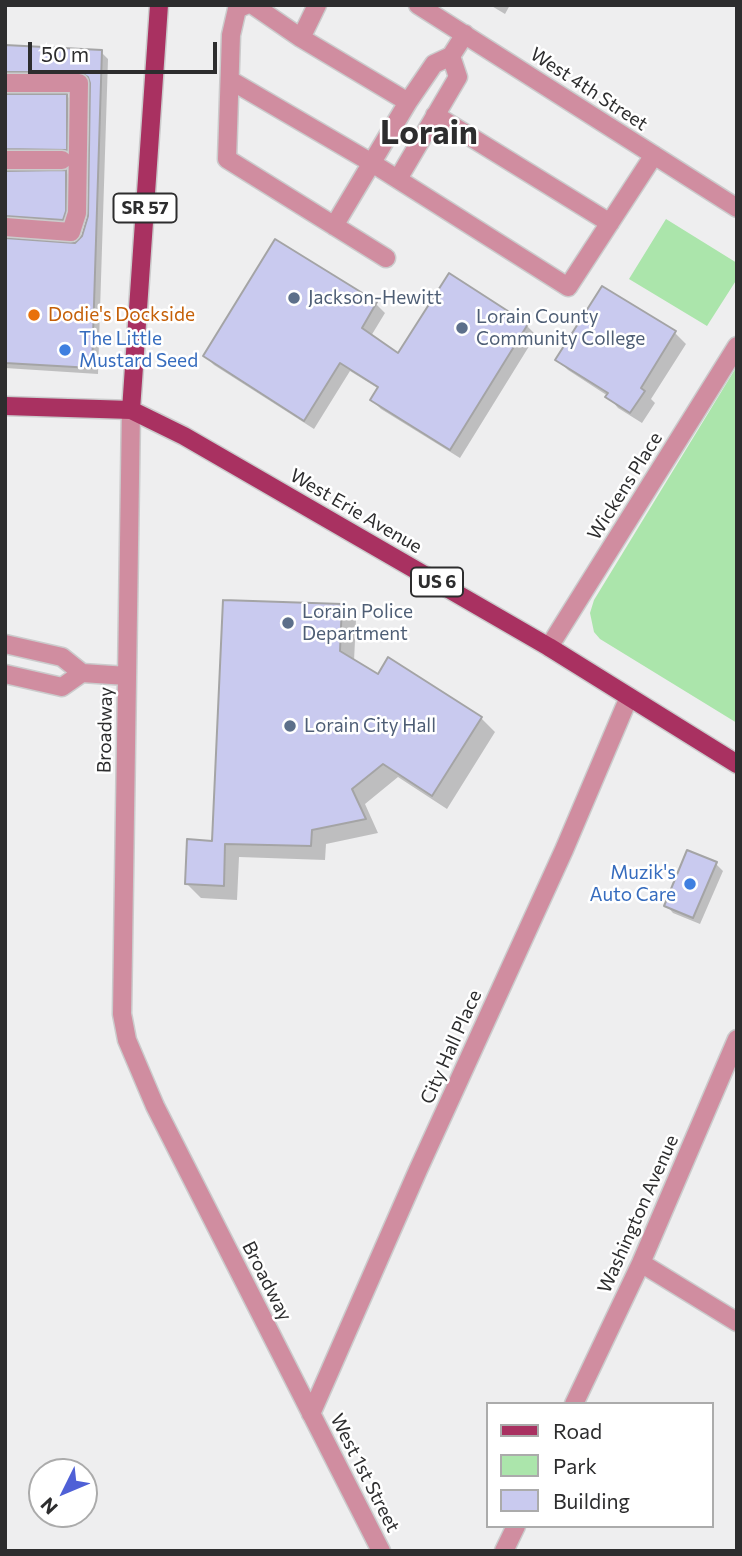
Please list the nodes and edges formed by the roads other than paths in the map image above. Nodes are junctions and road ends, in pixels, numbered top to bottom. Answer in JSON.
{"nodes":[{"id":1,"x":159,"y":5,"type":"edge"},
{"id":2,"x":246,"y":5,"type":"edge"},
{"id":3,"x":253,"y":5,"type":"edge"},
{"id":4,"x":317,"y":5,"type":"edge"},
{"id":5,"x":418,"y":5,"type":"edge"},
{"id":6,"x":465,"y":34,"type":"junction"},
{"id":7,"x":300,"y":38,"type":"junction"},
{"id":8,"x":451,"y":56,"type":"junction"},
{"id":9,"x":230,"y":80,"type":"junction"},
{"id":10,"x":5,"y":83,"type":"edge"},
{"id":11,"x":408,"y":102,"type":"junction"},
{"id":12,"x":435,"y":115,"type":"junction"},
{"id":13,"x":654,"y":155,"type":"junction"},
{"id":14,"x":5,"y":160,"type":"edge"},
{"id":15,"x":62,"y":160,"type":"dead end"},
{"id":16,"x":372,"y":163,"type":"junction"},
{"id":17,"x":398,"y":179,"type":"junction"},
{"id":18,"x":737,"y":208,"type":"edge"},
{"id":19,"x":610,"y":223,"type":"junction"},
{"id":20,"x":334,"y":226,"type":"junction"},
{"id":21,"x":5,"y":228,"type":"edge"},
{"id":22,"x":386,"y":258,"type":"dead end"},
{"id":23,"x":737,"y":346,"type":"edge"},
{"id":24,"x":5,"y":406,"type":"edge"},
{"id":25,"x":131,"y":410,"type":"junction"},
{"id":26,"x":5,"y":644,"type":"edge"},
{"id":27,"x":550,"y":647,"type":"junction"},
{"id":28,"x":82,"y":673,"type":"junction"},
{"id":29,"x":5,"y":674,"type":"edge"},
{"id":30,"x":127,"y":676,"type":"junction"},
{"id":31,"x":629,"y":697,"type":"junction"},
{"id":32,"x":737,"y":764,"type":"edge"},
{"id":33,"x":737,"y":1039,"type":"edge"},
{"id":34,"x":641,"y":1263,"type":"junction"},
{"id":35,"x":737,"y":1322,"type":"edge"},
{"id":36,"x":575,"y":1402,"type":"edge"},
{"id":37,"x":311,"y":1414,"type":"junction"},
{"id":38,"x":515,"y":1528,"type":"edge"},
{"id":39,"x":381,"y":1551,"type":"edge"},
{"id":40,"x":504,"y":1551,"type":"edge"}],
"edges":[{"from":1,"to":25,"type":"main road","name":"Broadway","number":"SR 57"},
{"from":2,"to":9,"type":"street"},
{"from":3,"to":7,"type":"street"},
{"from":4,"to":7,"type":"street"},
{"from":5,"to":6,"type":"street","name":"West 4th Street"},
{"from":6,"to":8,"type":"street"},
{"from":6,"to":13,"type":"street","name":"West 4th Street"},
{"from":7,"to":11,"type":"street"},
{"from":8,"to":11,"type":"street"},
{"from":8,"to":12,"type":"street"},
{"from":9,"to":16,"type":"street"},
{"from":9,"to":20,"type":"street"},
{"from":10,"to":21,"type":"street"},
{"from":11,"to":16,"type":"street"},
{"from":12,"to":17,"type":"street"},
{"from":12,"to":19,"type":"street"},
{"from":13,"to":18,"type":"street","name":"West 4th Street"},
{"from":13,"to":19,"type":"street"},
{"from":14,"to":15,"type":"street"},
{"from":16,"to":17,"type":"street"},
{"from":16,"to":20,"type":"street"},
{"from":17,"to":19,"type":"street"},
{"from":20,"to":22,"type":"street"},
{"from":23,"to":27,"type":"street","name":"Wickens Place"},
{"from":24,"to":25,"type":"main road","number":"US 6"},
{"from":25,"to":27,"type":"main road","name":"West Erie Avenue","number":"US 6"},
{"from":25,"to":30,"type":"street","name":"Broadway"},
{"from":26,"to":28,"type":"street"},
{"from":27,"to":31,"type":"main road","name":"West Erie Avenue","number":"US 6"},
{"from":28,"to":29,"type":"street"},
{"from":28,"to":30,"type":"street"},
{"from":30,"to":37,"type":"street","name":"Broadway"},
{"from":31,"to":32,"type":"main road","name":"West Erie Avenue","number":"US 6"},
{"from":31,"to":37,"type":"street","name":"City Hall Place"},
{"from":33,"to":34,"type":"street","name":"Washington Avenue"},
{"from":34,"to":35,"type":"street"},
{"from":34,"to":36,"type":"street","name":"Washington Avenue"},
{"from":37,"to":39,"type":"street","name":"West 1st Street"},
{"from":38,"to":40,"type":"street"}]}
